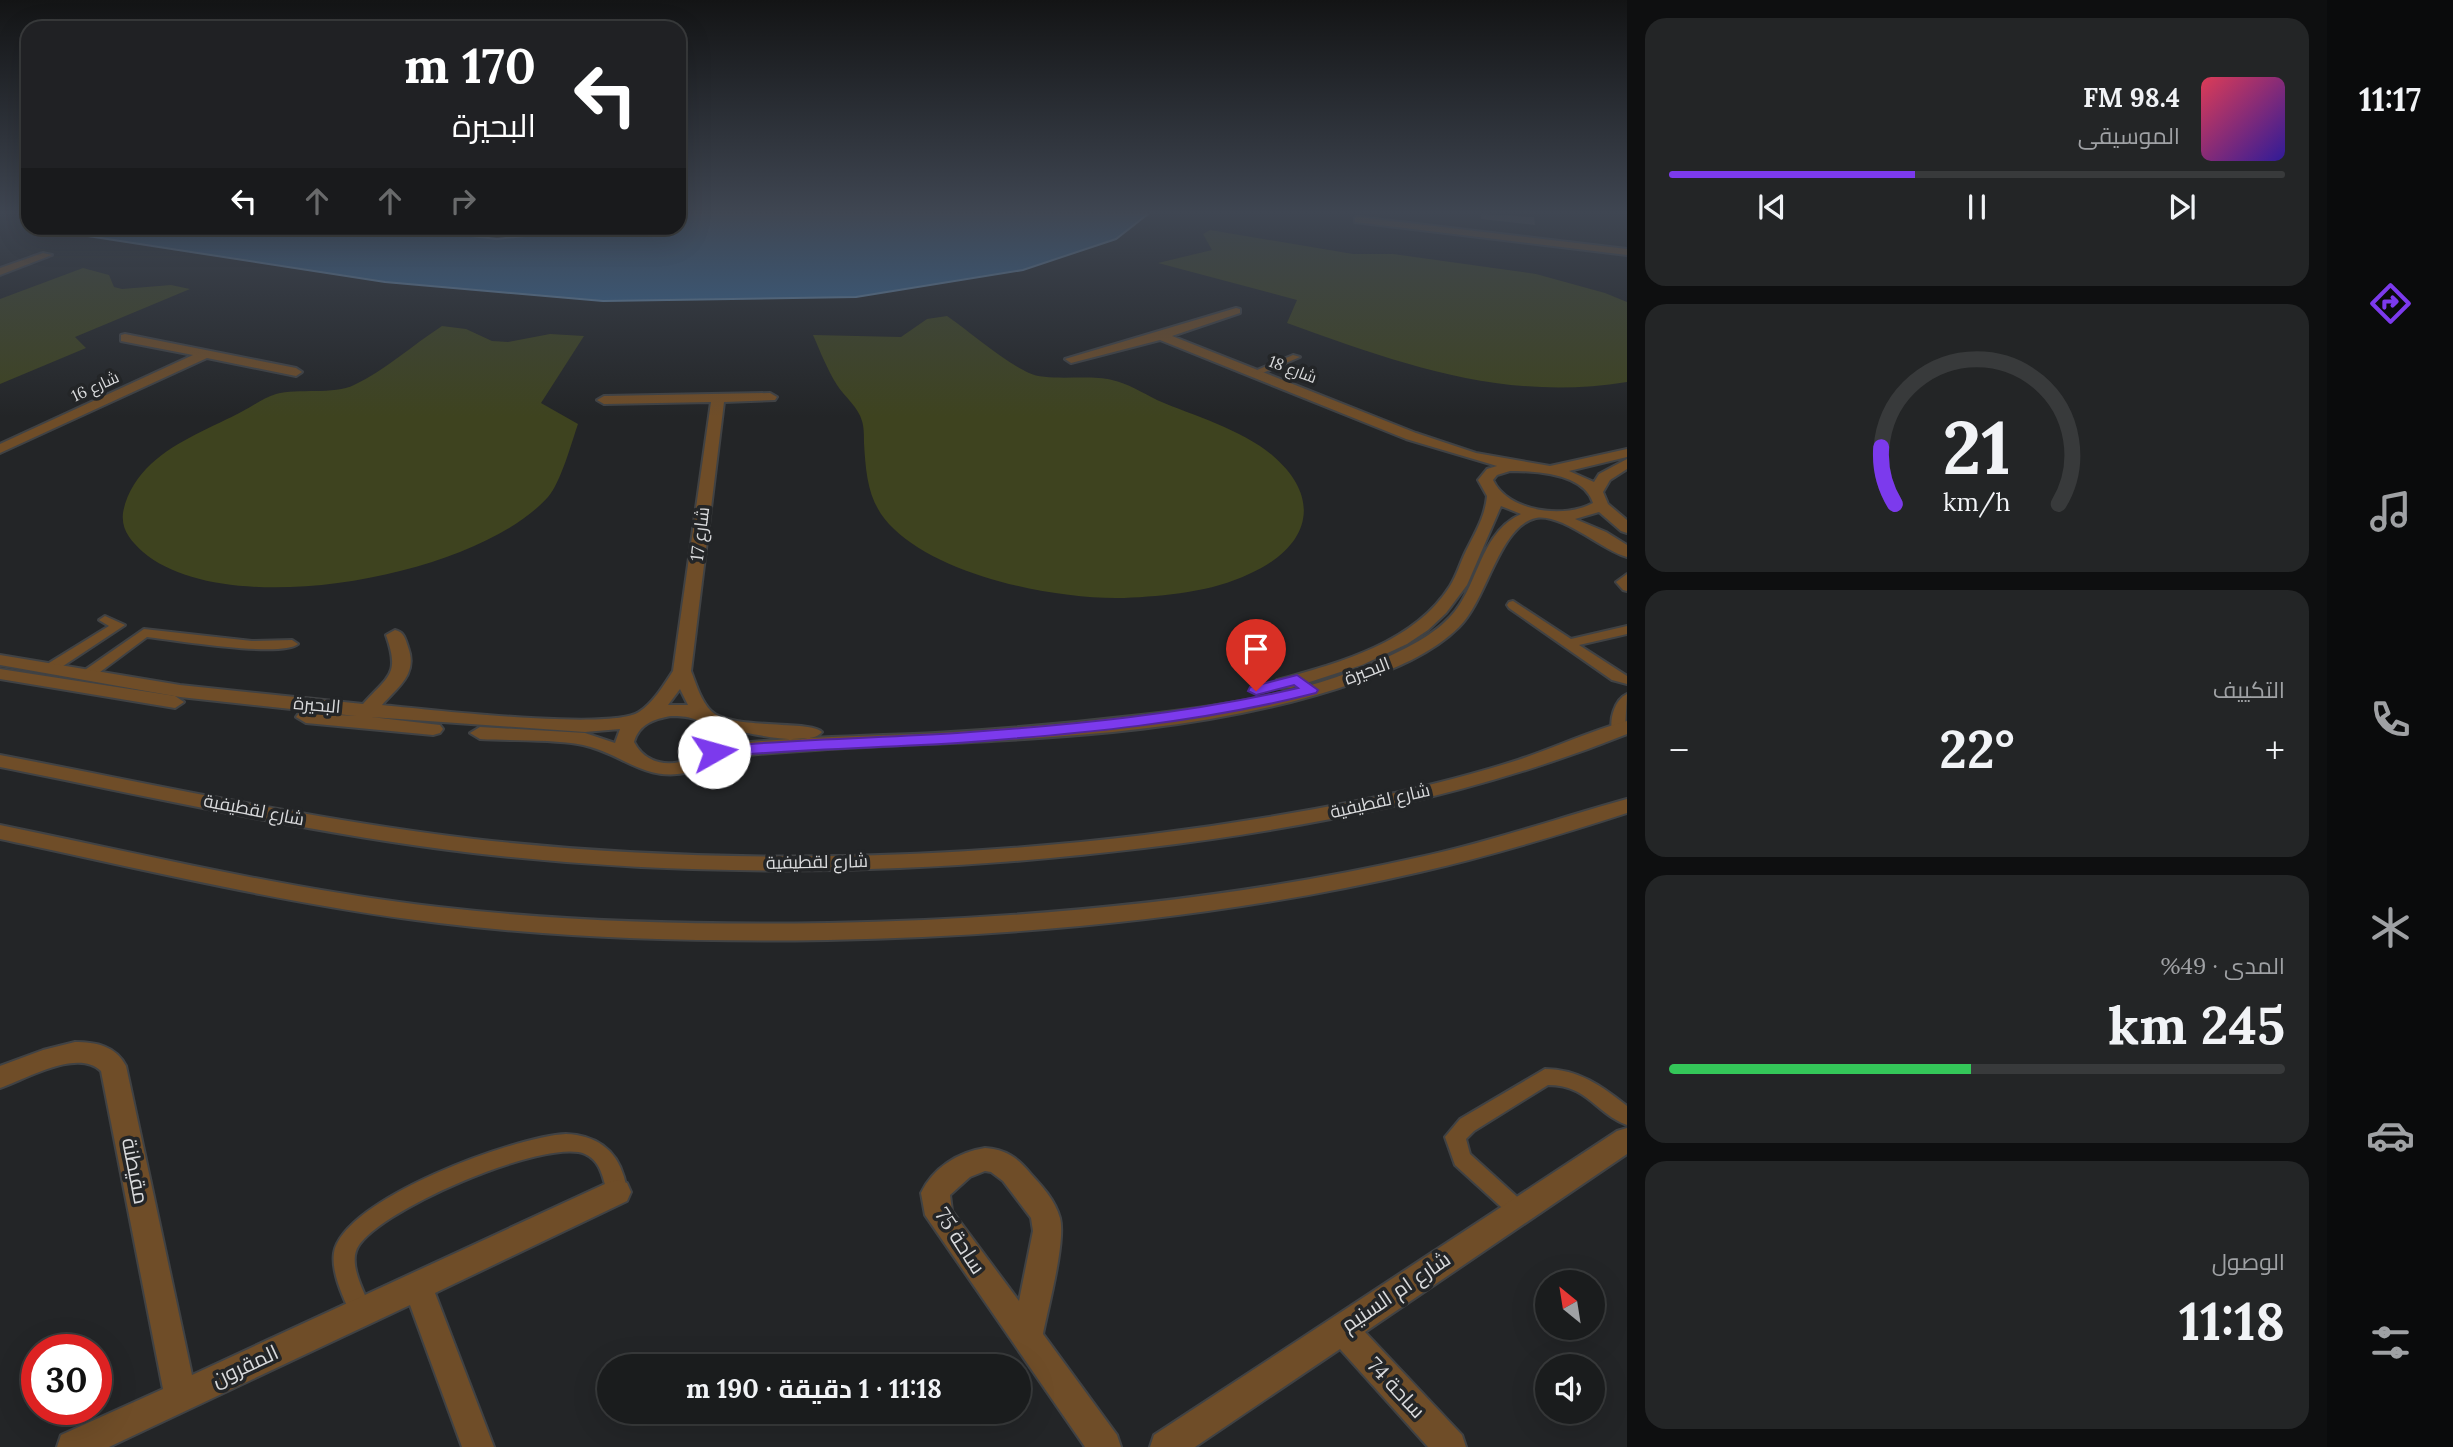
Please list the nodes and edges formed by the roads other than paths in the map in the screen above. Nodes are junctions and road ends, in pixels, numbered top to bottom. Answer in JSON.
{"nodes":[{"id":1,"x":1236,"y":310,"type":"dead end"},
{"id":2,"x":1161,"y":336,"type":"junction"},
{"id":3,"x":125,"y":338,"type":"dead end"},
{"id":4,"x":204,"y":355,"type":"junction"},
{"id":5,"x":1296,"y":357,"type":"dead end"},
{"id":6,"x":1071,"y":359,"type":"dead end"},
{"id":7,"x":296,"y":372,"type":"dead end"},
{"id":8,"x":1255,"y":373,"type":"junction"},
{"id":9,"x":770,"y":397,"type":"dead end"},
{"id":10,"x":718,"y":398,"type":"junction"},
{"id":11,"x":604,"y":400,"type":"dead end"},
{"id":12,"x":1411,"y":436,"type":"junction"},
{"id":13,"x":0,"y":449,"type":"edge"},
{"id":14,"x":1627,"y":453,"type":"edge"},
{"id":15,"x":1627,"y":463,"type":"edge"},
{"id":16,"x":1520,"y":467,"type":"junction"},
{"id":17,"x":1541,"y":468,"type":"junction"},
{"id":18,"x":1490,"y":488,"type":"junction"},
{"id":19,"x":1598,"y":498,"type":"junction"},
{"id":20,"x":1543,"y":514,"type":"junction"},
{"id":21,"x":1627,"y":529,"type":"edge"},
{"id":22,"x":1600,"y":535,"type":"junction"},
{"id":23,"x":1627,"y":552,"type":"edge"},
{"id":24,"x":1627,"y":578,"type":"edge"},
{"id":25,"x":1471,"y":579,"type":"junction"},
{"id":26,"x":1627,"y":587,"type":"edge"},
{"id":27,"x":1513,"y":605,"type":"dead end"},
{"id":28,"x":105,"y":620,"type":"dead end"},
{"id":29,"x":120,"y":625,"type":"junction"},
{"id":30,"x":1627,"y":630,"type":"edge"},
{"id":31,"x":144,"y":633,"type":"junction"},
{"id":32,"x":395,"y":635,"type":"dead end"},
{"id":33,"x":1570,"y":643,"type":"junction"},
{"id":34,"x":292,"y":644,"type":"dead end"},
{"id":35,"x":0,"y":660,"type":"edge"},
{"id":36,"x":49,"y":669,"type":"junction"},
{"id":37,"x":682,"y":671,"type":"junction"},
{"id":38,"x":0,"y":674,"type":"edge"},
{"id":39,"x":87,"y":675,"type":"junction"},
{"id":40,"x":1622,"y":679,"type":"edge"},
{"id":41,"x":33,"y":680,"type":"junction"},
{"id":42,"x":1627,"y":697,"type":"edge"},
{"id":43,"x":363,"y":715,"type":"junction"},
{"id":44,"x":708,"y":717,"type":"junction"},
{"id":45,"x":642,"y":718,"type":"junction"},
{"id":46,"x":984,"y":729,"type":"junction"},
{"id":47,"x":1623,"y":729,"type":"edge"},
{"id":48,"x":714,"y":752,"type":"junction"},
{"id":49,"x":629,"y":755,"type":"junction"},
{"id":50,"x":0,"y":761,"type":"edge"},
{"id":51,"x":1627,"y":807,"type":"edge"},
{"id":52,"x":0,"y":832,"type":"edge"},
{"id":53,"x":0,"y":1077,"type":"edge"},
{"id":54,"x":1627,"y":1117,"type":"edge"},
{"id":55,"x":1627,"y":1139,"type":"edge"},
{"id":56,"x":617,"y":1192,"type":"joint"},
{"id":57,"x":1518,"y":1210,"type":"junction"},
{"id":58,"x":418,"y":1286,"type":"junction"},
{"id":59,"x":361,"y":1312,"type":"junction"},
{"id":60,"x":1342,"y":1329,"type":"junction"},
{"id":61,"x":1027,"y":1337,"type":"junction"},
{"id":62,"x":180,"y":1396,"type":"junction"},
{"id":63,"x":74,"y":1447,"type":"edge"},
{"id":64,"x":478,"y":1447,"type":"edge"},
{"id":65,"x":1105,"y":1447,"type":"edge"},
{"id":66,"x":1166,"y":1447,"type":"edge"},
{"id":67,"x":1450,"y":1447,"type":"edge"}],
"edges":[{"from":1,"to":2,"type":"street"},
{"from":2,"to":6,"type":"street"},
{"from":2,"to":8,"type":"street","name":"شارع 18"},
{"from":3,"to":4,"type":"street"},
{"from":4,"to":7,"type":"street"},
{"from":4,"to":13,"type":"street","name":"شارع 16"},
{"from":5,"to":8,"type":"lane"},
{"from":8,"to":12,"type":"street","name":"شارع 18"},
{"from":9,"to":10,"type":"street"},
{"from":10,"to":11,"type":"street"},
{"from":10,"to":37,"type":"street","name":"شارع 17"},
{"from":12,"to":16,"type":"street","name":"شارع 18"},
{"from":12,"to":18,"type":"street","name":"شارع 18"},
{"from":14,"to":17,"type":"street"},
{"from":15,"to":19,"type":"street"},
{"from":16,"to":17,"type":"street"},
{"from":16,"to":18,"type":"street"},
{"from":17,"to":19,"type":"street"},
{"from":18,"to":20,"type":"street","name":"شارع 18"},
{"from":18,"to":25,"type":"street","name":"البحيرة"},
{"from":19,"to":20,"type":"street"},
{"from":19,"to":21,"type":"street"},
{"from":20,"to":22,"type":"street"},
{"from":20,"to":25,"type":"street","name":"البحيرة"},
{"from":21,"to":22,"type":"street"},
{"from":22,"to":23,"type":"street"},
{"from":24,"to":26,"type":"lane"},
{"from":25,"to":46,"type":"street","name":"البحيرة"},
{"from":27,"to":33,"type":"lane"},
{"from":28,"to":29,"type":"lane"},
{"from":29,"to":31,"type":"lane"},
{"from":29,"to":36,"type":"lane"},
{"from":30,"to":33,"type":"lane"},
{"from":31,"to":34,"type":"lane"},
{"from":31,"to":39,"type":"lane"},
{"from":32,"to":43,"type":"street"},
{"from":33,"to":40,"type":"lane"},
{"from":35,"to":36,"type":"street","name":"البحيرة"},
{"from":36,"to":39,"type":"street","name":"البحيرة"},
{"from":36,"to":41,"type":"street"},
{"from":37,"to":44,"type":"street"},
{"from":37,"to":45,"type":"street","name":"شارع 17"},
{"from":38,"to":41,"type":"street","name":"البحيرة"},
{"from":39,"to":43,"type":"street","name":"البحيرة"},
{"from":40,"to":42,"type":"lane"},
{"from":41,"to":43,"type":"street","name":"البحيرة"},
{"from":42,"to":47,"type":"lane"},
{"from":43,"to":45,"type":"street","name":"البحيرة"},
{"from":43,"to":49,"type":"street","name":"البحيرة"},
{"from":44,"to":45,"type":"street"},
{"from":44,"to":46,"type":"street","name":"البحيرة"},
{"from":44,"to":48,"type":"street"},
{"from":45,"to":49,"type":"street"},
{"from":46,"to":48,"type":"street","name":"البحيرة"},
{"from":47,"to":50,"type":"street","name":"شارع لقطيفية"},
{"from":48,"to":49,"type":"street"},
{"from":51,"to":52,"type":"street"},
{"from":53,"to":62,"type":"street","name":"مقيطنة"},
{"from":54,"to":57,"type":"lane"},
{"from":55,"to":57,"type":"street","name":"شارع ام السنيم"},
{"from":56,"to":58,"type":"street","name":"المقرون"},
{"from":56,"to":59,"type":"lane"},
{"from":57,"to":60,"type":"street","name":"شارع ام السنيم"},
{"from":58,"to":59,"type":"street","name":"المقرون"},
{"from":58,"to":64,"type":"street"},
{"from":59,"to":62,"type":"street","name":"المقرون"},
{"from":60,"to":66,"type":"street","name":"شارع ام السنيم"},
{"from":60,"to":67,"type":"street","name":"ساحة 74"},
{"from":61,"to":61,"type":"street","name":"ساحة 75"},
{"from":61,"to":65,"type":"street","name":"ساحة 75"},
{"from":62,"to":63,"type":"street","name":"المقرون"}]}
